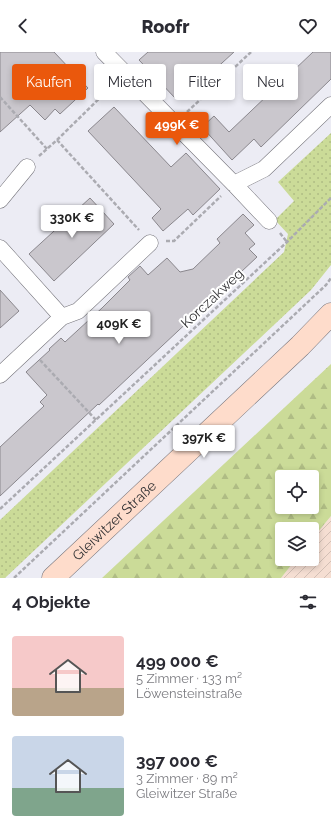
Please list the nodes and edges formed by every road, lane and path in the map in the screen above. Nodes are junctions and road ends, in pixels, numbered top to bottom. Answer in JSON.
{"nodes":[{"id":1,"x":104,"y":52,"type":"edge"},
{"id":2,"x":251,"y":52,"type":"edge"},
{"id":3,"x":117,"y":64,"type":"edge"},
{"id":4,"x":0,"y":97,"type":"edge"},
{"id":5,"x":98,"y":100,"type":"edge"},
{"id":6,"x":152,"y":100,"type":"edge"},
{"id":7,"x":331,"y":105,"type":"edge"},
{"id":8,"x":175,"y":124,"type":"junction"},
{"id":9,"x":57,"y":140,"type":"junction"},
{"id":10,"x":47,"y":149,"type":"junction"},
{"id":11,"x":27,"y":166,"type":"joint"},
{"id":12,"x":234,"y":184,"type":"junction"},
{"id":13,"x":331,"y":198,"type":"edge"},
{"id":14,"x":0,"y":200,"type":"edge"},
{"id":15,"x":269,"y":221,"type":"dead end"},
{"id":16,"x":150,"y":243,"type":"junction"},
{"id":17,"x":0,"y":248,"type":"edge"},
{"id":18,"x":331,"y":278,"type":"edge"},
{"id":19,"x":331,"y":314,"type":"edge"},
{"id":20,"x":62,"y":317,"type":"junction"},
{"id":21,"x":29,"y":348,"type":"junction"},
{"id":22,"x":0,"y":375,"type":"edge"},
{"id":23,"x":96,"y":420,"type":"junction"},
{"id":24,"x":0,"y":509,"type":"edge"},
{"id":25,"x":14,"y":578,"type":"edge"},
{"id":26,"x":53,"y":578,"type":"edge"}],
"edges":[{"from":1,"to":3,"type":"street"},
{"from":2,"to":8,"type":"path"},
{"from":4,"to":10,"type":"path"},
{"from":5,"to":9,"type":"path"},
{"from":6,"to":8,"type":"street"},
{"from":7,"to":12,"type":"street"},
{"from":8,"to":12,"type":"street"},
{"from":9,"to":10,"type":"path"},
{"from":9,"to":16,"type":"path"},
{"from":10,"to":11,"type":"path"},
{"from":11,"to":14,"type":"street"},
{"from":12,"to":15,"type":"street"},
{"from":12,"to":16,"type":"path"},
{"from":13,"to":23,"type":"path","name":"Korczakweg"},
{"from":16,"to":20,"type":"street"},
{"from":17,"to":20,"type":"street"},
{"from":18,"to":25,"type":"path"},
{"from":19,"to":26,"type":"main road","name":"Gleiwitzer Straße"},
{"from":20,"to":21,"type":"street"},
{"from":21,"to":22,"type":"street"},
{"from":21,"to":23,"type":"path"},
{"from":23,"to":24,"type":"path","name":"Korczakweg"}]}
